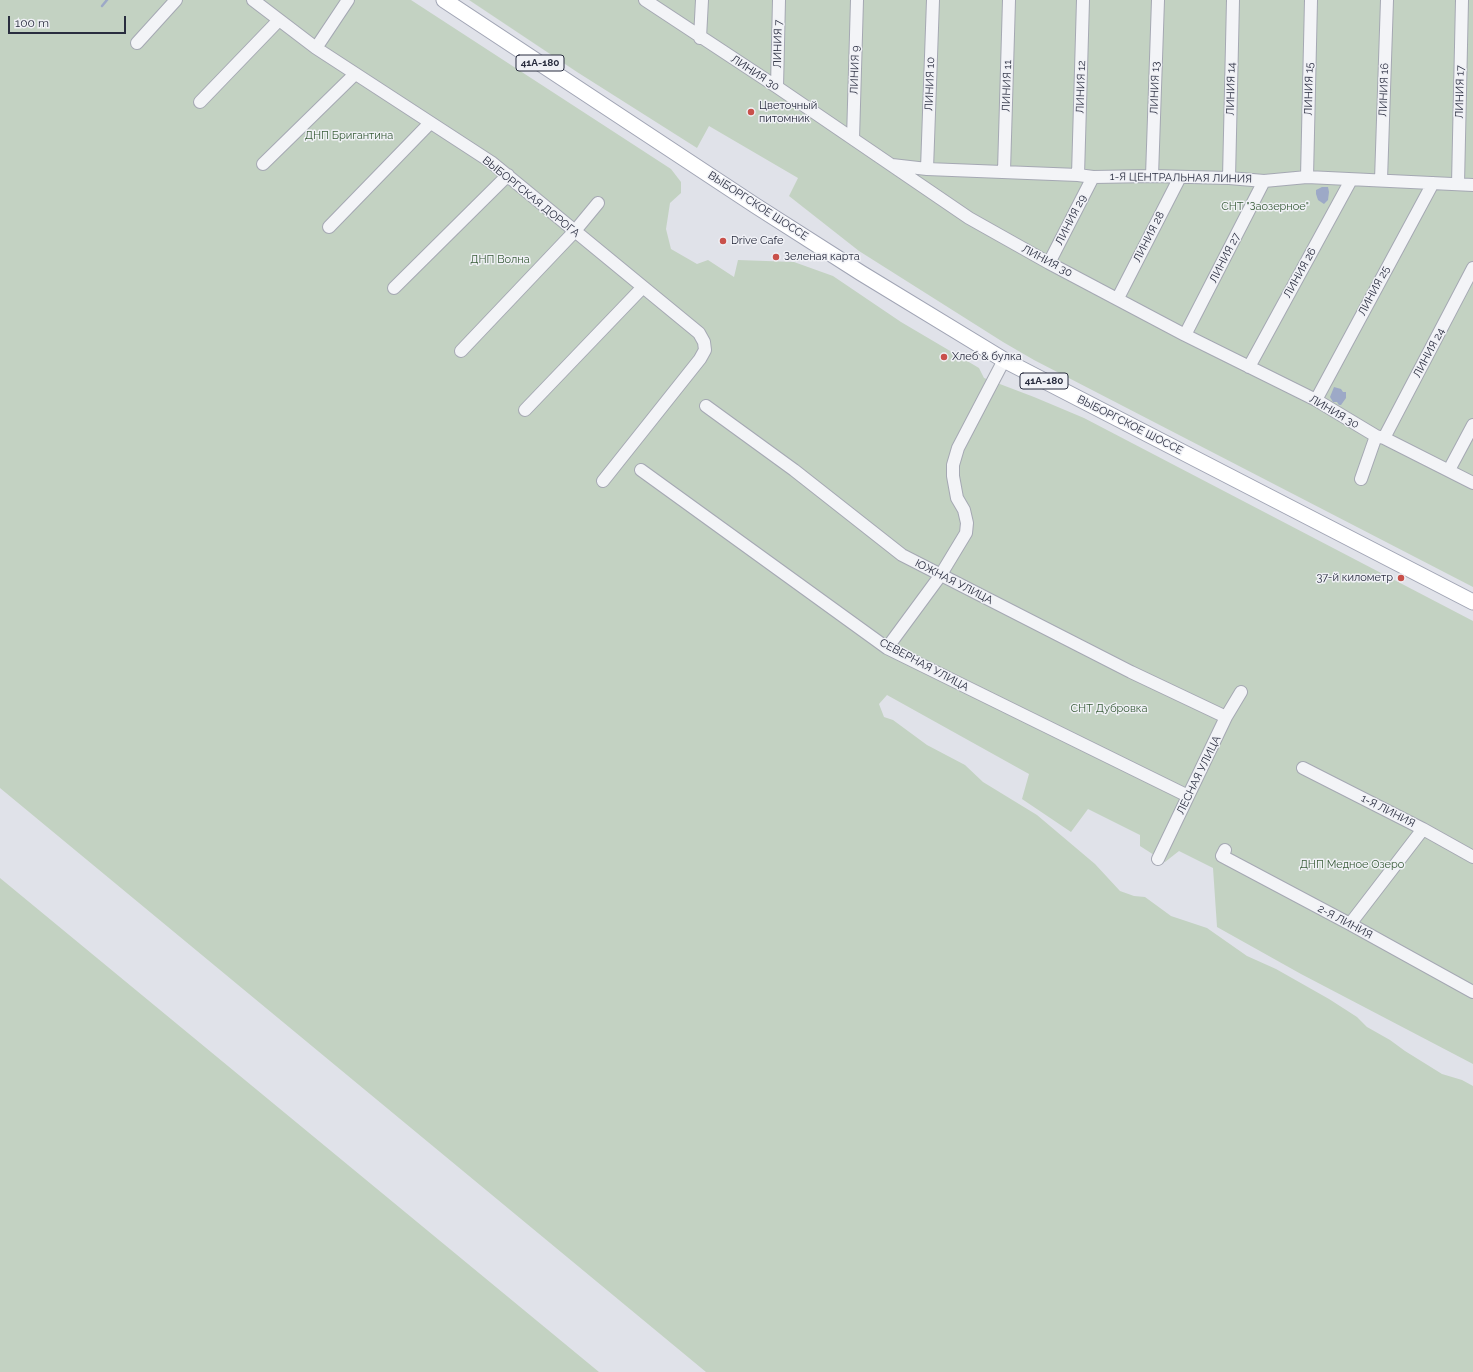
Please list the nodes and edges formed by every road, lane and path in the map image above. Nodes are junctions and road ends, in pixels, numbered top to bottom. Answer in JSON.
{"nodes":[{"id":1,"x":176,"y":0,"type":"edge"},
{"id":2,"x":253,"y":0,"type":"edge"},
{"id":3,"x":348,"y":0,"type":"edge"},
{"id":4,"x":444,"y":0,"type":"edge"},
{"id":5,"x":645,"y":0,"type":"edge"},
{"id":6,"x":702,"y":0,"type":"edge"},
{"id":7,"x":779,"y":0,"type":"edge"},
{"id":8,"x":857,"y":0,"type":"edge"},
{"id":9,"x":933,"y":0,"type":"edge"},
{"id":10,"x":1009,"y":0,"type":"edge"},
{"id":11,"x":1083,"y":0,"type":"edge"},
{"id":12,"x":1158,"y":0,"type":"edge"},
{"id":13,"x":1233,"y":0,"type":"edge"},
{"id":14,"x":1311,"y":0,"type":"edge"},
{"id":15,"x":1387,"y":0,"type":"edge"},
{"id":16,"x":1462,"y":0,"type":"edge"},
{"id":17,"x":279,"y":20,"type":"junction"},
{"id":18,"x":700,"y":38,"type":"junction"},
{"id":19,"x":137,"y":43,"type":"dead end"},
{"id":20,"x":316,"y":48,"type":"junction"},
{"id":21,"x":355,"y":74,"type":"junction"},
{"id":22,"x":777,"y":87,"type":"junction"},
{"id":23,"x":200,"y":102,"type":"dead end"},
{"id":24,"x":430,"y":122,"type":"junction"},
{"id":25,"x":853,"y":139,"type":"junction"},
{"id":26,"x":263,"y":164,"type":"dead end"},
{"id":27,"x":888,"y":164,"type":"junction"},
{"id":28,"x":927,"y":169,"type":"junction"},
{"id":29,"x":1004,"y":171,"type":"junction"},
{"id":30,"x":508,"y":175,"type":"junction"},
{"id":31,"x":1078,"y":175,"type":"junction"},
{"id":32,"x":1152,"y":176,"type":"junction"},
{"id":33,"x":1093,"y":177,"type":"junction"},
{"id":34,"x":1180,"y":177,"type":"junction"},
{"id":35,"x":1229,"y":178,"type":"junction"},
{"id":36,"x":1307,"y":178,"type":"junction"},
{"id":37,"x":1351,"y":180,"type":"junction"},
{"id":38,"x":1381,"y":180,"type":"junction"},
{"id":39,"x":1264,"y":181,"type":"junction"},
{"id":40,"x":1433,"y":183,"type":"junction"},
{"id":41,"x":1458,"y":184,"type":"junction"},
{"id":42,"x":1473,"y":185,"type":"edge"},
{"id":43,"x":598,"y":204,"type":"dead end"},
{"id":44,"x":329,"y":227,"type":"dead end"},
{"id":45,"x":574,"y":232,"type":"junction"},
{"id":46,"x":1049,"y":263,"type":"junction"},
{"id":47,"x":1473,"y":268,"type":"edge"},
{"id":48,"x":643,"y":287,"type":"junction"},
{"id":49,"x":394,"y":288,"type":"dead end"},
{"id":50,"x":1118,"y":298,"type":"junction"},
{"id":51,"x":1185,"y":335,"type":"junction"},
{"id":52,"x":461,"y":351,"type":"dead end"},
{"id":53,"x":1004,"y":360,"type":"junction"},
{"id":54,"x":1249,"y":367,"type":"junction"},
{"id":55,"x":1316,"y":400,"type":"junction"},
{"id":56,"x":706,"y":406,"type":"dead end"},
{"id":57,"x":525,"y":410,"type":"dead end"},
{"id":58,"x":1473,"y":425,"type":"edge"},
{"id":59,"x":1380,"y":437,"type":"junction"},
{"id":60,"x":641,"y":470,"type":"dead end"},
{"id":61,"x":1449,"y":470,"type":"junction"},
{"id":62,"x":1361,"y":479,"type":"dead end"},
{"id":63,"x":603,"y":481,"type":"dead end"},
{"id":64,"x":1473,"y":483,"type":"edge"},
{"id":65,"x":940,"y":576,"type":"junction"},
{"id":66,"x":1473,"y":602,"type":"edge"},
{"id":67,"x":887,"y":648,"type":"junction"},
{"id":68,"x":1241,"y":692,"type":"dead end"},
{"id":69,"x":1226,"y":717,"type":"junction"},
{"id":70,"x":1303,"y":768,"type":"dead end"},
{"id":71,"x":1188,"y":796,"type":"junction"},
{"id":72,"x":1423,"y":829,"type":"junction"},
{"id":73,"x":1225,"y":850,"type":"dead end"},
{"id":74,"x":1473,"y":856,"type":"edge"},
{"id":75,"x":1158,"y":859,"type":"dead end"},
{"id":76,"x":1350,"y":924,"type":"junction"},
{"id":77,"x":1473,"y":992,"type":"edge"}],
"edges":[{"from":1,"to":19,"type":"street"},
{"from":2,"to":17,"type":"street","name":"ВЫБОРГСКАЯ ДОРОГА"},
{"from":3,"to":20,"type":"street"},
{"from":4,"to":53,"type":"main road","name":"ВЫБОРГСКОЕ ШОССЕ","number":"41А-180"},
{"from":5,"to":18,"type":"street","name":"ЛИНИЯ 30"},
{"from":6,"to":18,"type":"street"},
{"from":7,"to":22,"type":"street","name":"ЛИНИЯ 7"},
{"from":8,"to":25,"type":"street","name":"ЛИНИЯ 9"},
{"from":9,"to":28,"type":"street","name":"ЛИНИЯ 10"},
{"from":10,"to":29,"type":"street","name":"ЛИНИЯ 11"},
{"from":11,"to":31,"type":"street","name":"ЛИНИЯ 12"},
{"from":12,"to":32,"type":"street","name":"ЛИНИЯ 13"},
{"from":13,"to":35,"type":"street","name":"ЛИНИЯ 14"},
{"from":14,"to":36,"type":"street","name":"ЛИНИЯ 15"},
{"from":15,"to":38,"type":"street","name":"ЛИНИЯ 16"},
{"from":16,"to":41,"type":"street","name":"ЛИНИЯ 17"},
{"from":17,"to":20,"type":"street","name":"ВЫБОРГСКАЯ ДОРОГА"},
{"from":17,"to":23,"type":"street"},
{"from":18,"to":22,"type":"street","name":"ЛИНИЯ 30"},
{"from":20,"to":21,"type":"street","name":"ВЫБОРГСКАЯ ДОРОГА"},
{"from":21,"to":24,"type":"street","name":"ВЫБОРГСКАЯ ДОРОГА"},
{"from":21,"to":26,"type":"street"},
{"from":22,"to":25,"type":"street","name":"ЛИНИЯ 30"},
{"from":24,"to":30,"type":"street","name":"ВЫБОРГСКАЯ ДОРОГА"},
{"from":24,"to":44,"type":"street"},
{"from":25,"to":27,"type":"street","name":"ЛИНИЯ 30"},
{"from":27,"to":28,"type":"street","name":"1-Я ЦЕНТРАЛЬНАЯ ЛИНИЯ"},
{"from":27,"to":46,"type":"street","name":"ЛИНИЯ 30"},
{"from":28,"to":29,"type":"street","name":"1-Я ЦЕНТРАЛЬНАЯ ЛИНИЯ"},
{"from":29,"to":31,"type":"street","name":"1-Я ЦЕНТРАЛЬНАЯ ЛИНИЯ"},
{"from":30,"to":45,"type":"street","name":"ВЫБОРГСКАЯ ДОРОГА"},
{"from":30,"to":49,"type":"street"},
{"from":31,"to":33,"type":"street","name":"1-Я ЦЕНТРАЛЬНАЯ ЛИНИЯ"},
{"from":32,"to":33,"type":"street","name":"1-Я ЦЕНТРАЛЬНАЯ ЛИНИЯ"},
{"from":32,"to":34,"type":"street","name":"1-Я ЦЕНТРАЛЬНАЯ ЛИНИЯ"},
{"from":33,"to":46,"type":"street","name":"ЛИНИЯ 29"},
{"from":34,"to":35,"type":"street","name":"1-Я ЦЕНТРАЛЬНАЯ ЛИНИЯ"},
{"from":34,"to":50,"type":"street","name":"ЛИНИЯ 28"},
{"from":35,"to":39,"type":"street","name":"1-Я ЦЕНТРАЛЬНАЯ ЛИНИЯ"},
{"from":36,"to":37,"type":"street","name":"1-Я ЦЕНТРАЛЬНАЯ ЛИНИЯ"},
{"from":36,"to":39,"type":"street","name":"1-Я ЦЕНТРАЛЬНАЯ ЛИНИЯ"},
{"from":37,"to":38,"type":"street","name":"1-Я ЦЕНТРАЛЬНАЯ ЛИНИЯ"},
{"from":37,"to":54,"type":"street","name":"ЛИНИЯ 26"},
{"from":38,"to":40,"type":"street","name":"1-Я ЦЕНТРАЛЬНАЯ ЛИНИЯ"},
{"from":39,"to":51,"type":"street","name":"ЛИНИЯ 27"},
{"from":40,"to":41,"type":"street","name":"1-Я ЦЕНТРАЛЬНАЯ ЛИНИЯ"},
{"from":40,"to":55,"type":"street","name":"ЛИНИЯ 25"},
{"from":41,"to":42,"type":"street","name":"1-Я ЦЕНТРАЛЬНАЯ ЛИНИЯ"},
{"from":43,"to":45,"type":"street"},
{"from":45,"to":48,"type":"street","name":"ВЫБОРГСКАЯ ДОРОГА"},
{"from":45,"to":52,"type":"street"},
{"from":46,"to":50,"type":"street","name":"ЛИНИЯ 30"},
{"from":47,"to":59,"type":"street","name":"ЛИНИЯ 24"},
{"from":48,"to":57,"type":"street"},
{"from":48,"to":63,"type":"street","name":"ВЫБОРГСКАЯ ДОРОГА"},
{"from":50,"to":51,"type":"street","name":"ЛИНИЯ 30"},
{"from":51,"to":54,"type":"street","name":"ЛИНИЯ 30"},
{"from":53,"to":65,"type":"street"},
{"from":53,"to":66,"type":"main road","name":"ВЫБОРГСКОЕ ШОССЕ","number":"41А-180"},
{"from":54,"to":55,"type":"street","name":"ЛИНИЯ 30"},
{"from":55,"to":59,"type":"street","name":"ЛИНИЯ 30"},
{"from":56,"to":65,"type":"street","name":"ЮЖНАЯ УЛИЦА"},
{"from":58,"to":61,"type":"street"},
{"from":59,"to":61,"type":"street","name":"ЛИНИЯ 30"},
{"from":59,"to":62,"type":"street","name":"ЛИНИЯ 24"},
{"from":60,"to":67,"type":"street","name":"СЕВЕРНАЯ УЛИЦА"},
{"from":61,"to":64,"type":"street","name":"ЛИНИЯ 30"},
{"from":65,"to":67,"type":"street"},
{"from":65,"to":69,"type":"street","name":"ЮЖНАЯ УЛИЦА"},
{"from":67,"to":71,"type":"street","name":"СЕВЕРНАЯ УЛИЦА"},
{"from":68,"to":69,"type":"street","name":"ЛЕСНАЯ УЛИЦА"},
{"from":69,"to":71,"type":"street","name":"ЛЕСНАЯ УЛИЦА"},
{"from":70,"to":72,"type":"street","name":"1-Я ЛИНИЯ"},
{"from":71,"to":75,"type":"street","name":"ЛЕСНАЯ УЛИЦА"},
{"from":72,"to":74,"type":"street","name":"1-Я ЛИНИЯ"},
{"from":72,"to":76,"type":"street"},
{"from":73,"to":76,"type":"street","name":"2-Я ЛИНИЯ"},
{"from":76,"to":77,"type":"street","name":"2-Я ЛИНИЯ"}]}
